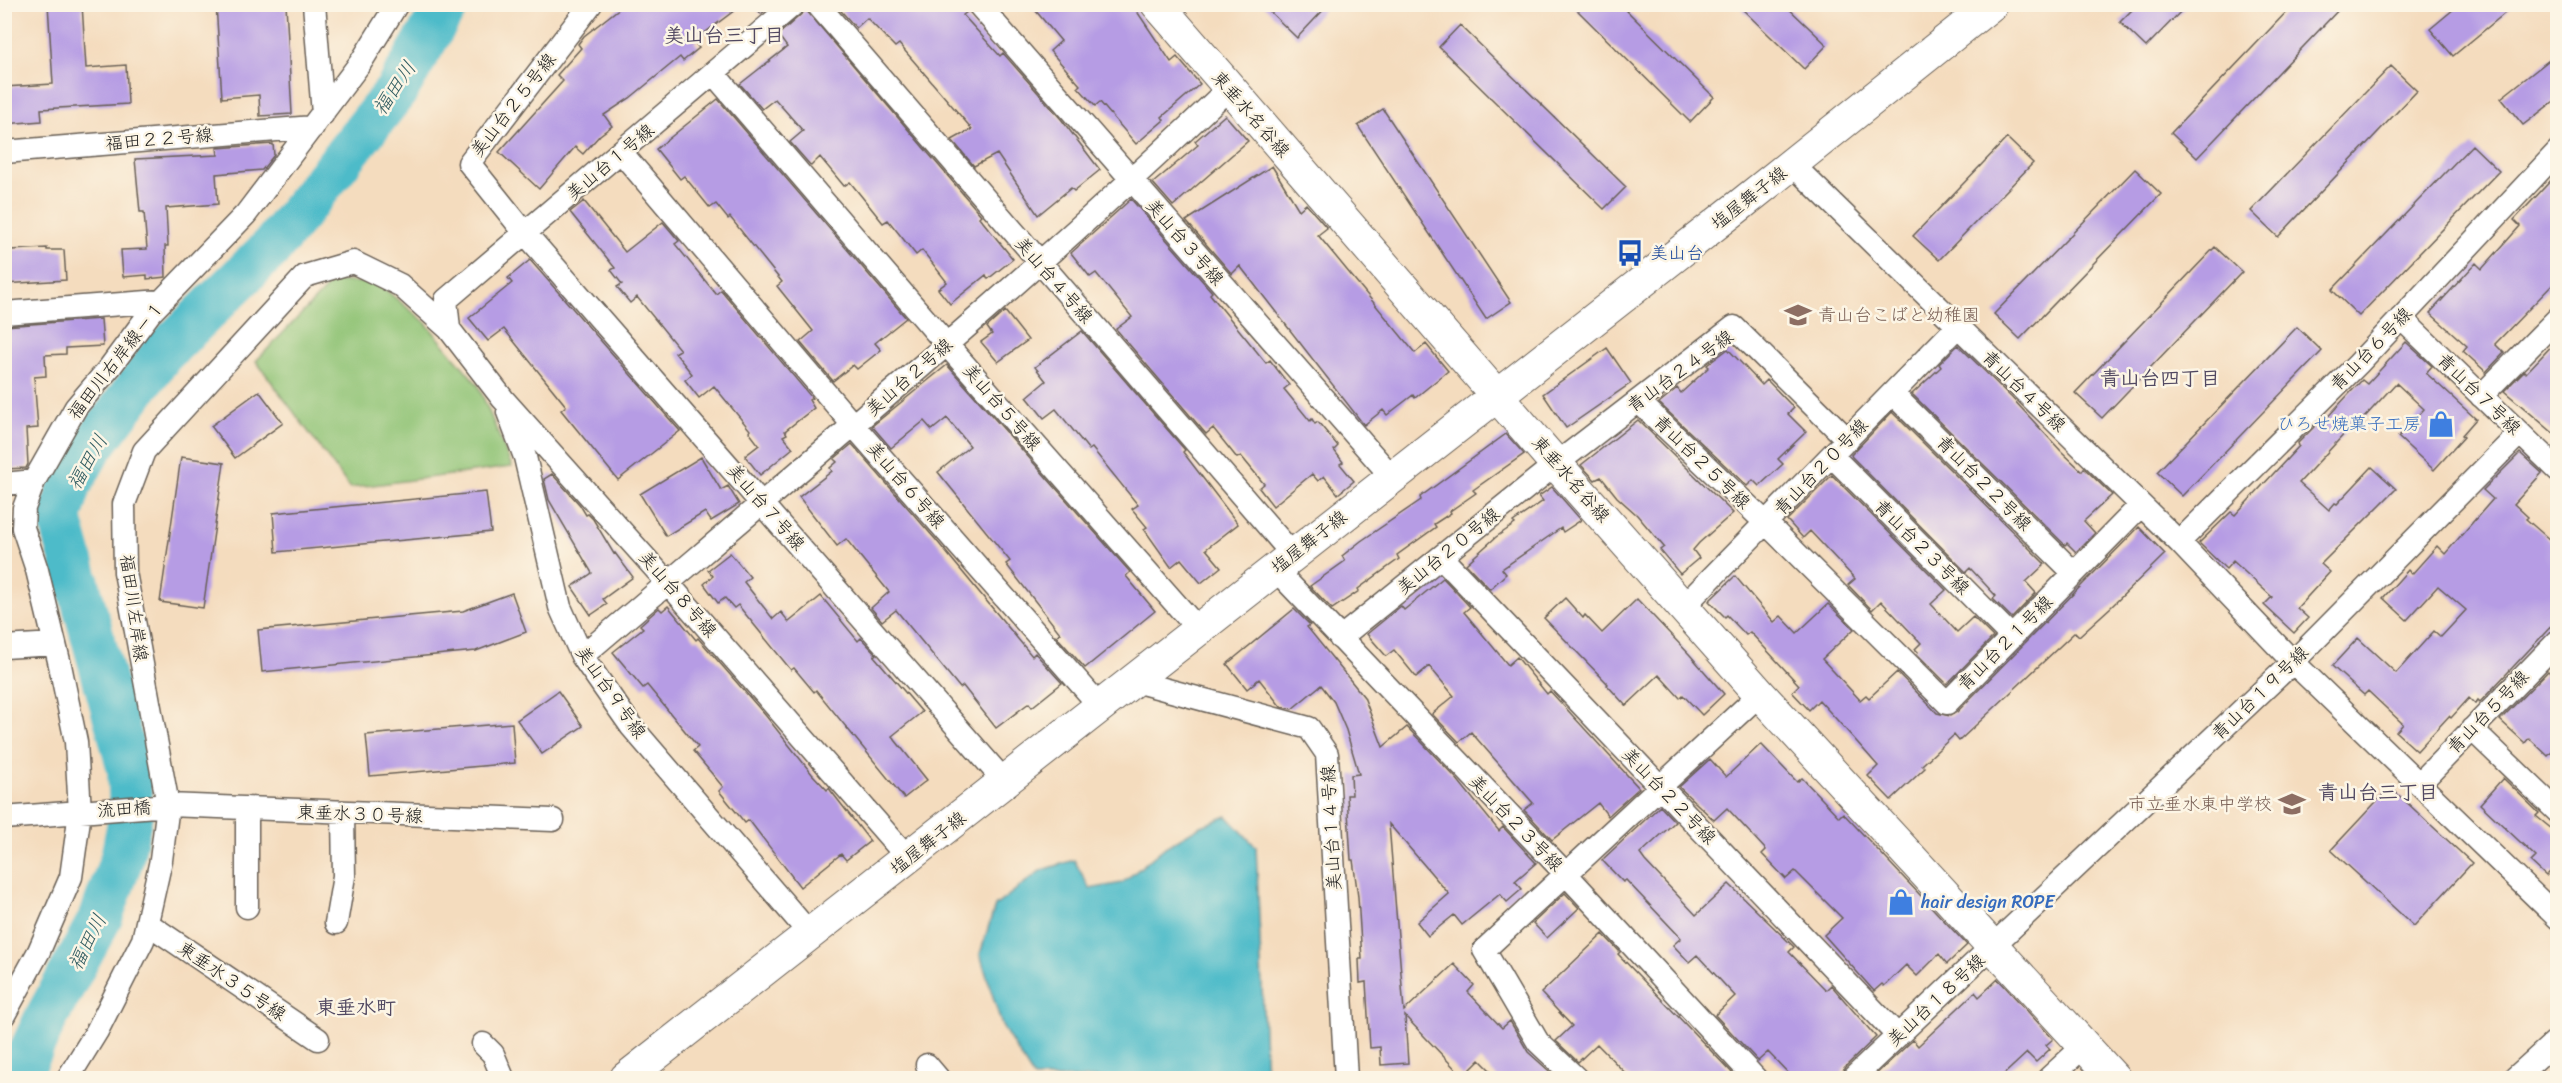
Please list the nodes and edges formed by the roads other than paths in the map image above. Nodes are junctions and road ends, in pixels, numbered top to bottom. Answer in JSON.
{"nodes":[{"id":1,"x":314,"y":4,"type":"edge"},
{"id":2,"x":396,"y":4,"type":"edge"},
{"id":3,"x":591,"y":4,"type":"edge"},
{"id":4,"x":794,"y":4,"type":"edge"},
{"id":5,"x":817,"y":4,"type":"edge"},
{"id":6,"x":978,"y":4,"type":"edge"},
{"id":7,"x":1157,"y":4,"type":"edge"},
{"id":8,"x":1992,"y":4,"type":"edge"},
{"id":9,"x":714,"y":74,"type":"junction"},
{"id":10,"x":1228,"y":89,"type":"junction"},
{"id":11,"x":318,"y":120,"type":"junction"},
{"id":12,"x":2558,"y":151,"type":"edge"},
{"id":13,"x":4,"y":152,"type":"edge"},
{"id":14,"x":621,"y":152,"type":"junction"},
{"id":15,"x":1792,"y":164,"type":"junction"},
{"id":16,"x":1132,"y":182,"type":"junction"},
{"id":17,"x":525,"y":233,"type":"junction"},
{"id":18,"x":1039,"y":263,"type":"junction"},
{"id":19,"x":161,"y":301,"type":"junction"},
{"id":20,"x":4,"y":313,"type":"edge"},
{"id":21,"x":2401,"y":318,"type":"junction"},
{"id":22,"x":2558,"y":318,"type":"edge"},
{"id":23,"x":1958,"y":326,"type":"junction"},
{"id":24,"x":449,"y":329,"type":"junction"},
{"id":25,"x":947,"y":345,"type":"junction"},
{"id":26,"x":1893,"y":394,"type":"junction"},
{"id":27,"x":1498,"y":395,"type":"junction"},
{"id":28,"x":2481,"y":396,"type":"junction"},
{"id":29,"x":503,"y":399,"type":"junction"},
{"id":30,"x":1638,"y":401,"type":"junction"},
{"id":31,"x":853,"y":425,"type":"junction"},
{"id":32,"x":2520,"y":433,"type":"junction"},
{"id":33,"x":1848,"y":440,"type":"junction"},
{"id":34,"x":1832,"y":456,"type":"junction"},
{"id":35,"x":1556,"y":464,"type":"junction"},
{"id":36,"x":2558,"y":470,"type":"edge"},
{"id":37,"x":1392,"y":477,"type":"junction"},
{"id":38,"x":34,"y":481,"type":"junction"},
{"id":39,"x":4,"y":484,"type":"edge"},
{"id":40,"x":762,"y":503,"type":"junction"},
{"id":41,"x":2141,"y":505,"type":"junction"},
{"id":42,"x":1766,"y":523,"type":"junction"},
{"id":43,"x":2179,"y":542,"type":"junction"},
{"id":44,"x":1441,"y":557,"type":"junction"},
{"id":45,"x":1284,"y":562,"type":"junction"},
{"id":46,"x":2074,"y":573,"type":"junction"},
{"id":47,"x":668,"y":583,"type":"junction"},
{"id":48,"x":1683,"y":608,"type":"junction"},
{"id":49,"x":1198,"y":629,"type":"junction"},
{"id":50,"x":2012,"y":637,"type":"junction"},
{"id":51,"x":1340,"y":639,"type":"junction"},
{"id":52,"x":2558,"y":641,"type":"edge"},
{"id":53,"x":55,"y":644,"type":"junction"},
{"id":54,"x":4,"y":647,"type":"edge"},
{"id":55,"x":582,"y":656,"type":"junction"},
{"id":56,"x":2293,"y":662,"type":"junction"},
{"id":57,"x":1134,"y":681,"type":"junction"},
{"id":58,"x":1760,"y":694,"type":"junction"},
{"id":59,"x":1100,"y":706,"type":"junction"},
{"id":60,"x":2472,"y":729,"type":"junction"},
{"id":61,"x":1005,"y":782,"type":"junction"},
{"id":62,"x":2419,"y":784,"type":"junction"},
{"id":63,"x":1660,"y":787,"type":"junction"},
{"id":64,"x":168,"y":805,"type":"junction"},
{"id":65,"x":247,"y":809,"type":"junction"},
{"id":66,"x":80,"y":812,"type":"junction"},
{"id":67,"x":2558,"y":812,"type":"edge"},
{"id":68,"x":343,"y":814,"type":"junction"},
{"id":69,"x":4,"y":818,"type":"edge"},
{"id":70,"x":553,"y":820,"type":"dead end"},
{"id":71,"x":908,"y":858,"type":"junction"},
{"id":72,"x":1566,"y":874,"type":"junction"},
{"id":73,"x":247,"y":906,"type":"dead end"},
{"id":74,"x":2558,"y":918,"type":"edge"},
{"id":75,"x":147,"y":923,"type":"junction"},
{"id":76,"x":336,"y":923,"type":"dead end"},
{"id":77,"x":811,"y":935,"type":"junction"},
{"id":78,"x":1993,"y":946,"type":"junction"},
{"id":79,"x":12,"y":989,"type":"edge"},
{"id":80,"x":4,"y":1015,"type":"edge"},
{"id":81,"x":1897,"y":1035,"type":"junction"},
{"id":82,"x":318,"y":1039,"type":"dead end"},
{"id":83,"x":2558,"y":1039,"type":"edge"},
{"id":84,"x":483,"y":1044,"type":"dead end"},
{"id":85,"x":2083,"y":1047,"type":"junction"},
{"id":86,"x":68,"y":1078,"type":"edge"},
{"id":87,"x":503,"y":1078,"type":"edge"},
{"id":88,"x":626,"y":1078,"type":"edge"},
{"id":89,"x":1346,"y":1078,"type":"edge"},
{"id":90,"x":1576,"y":1078,"type":"edge"},
{"id":91,"x":1755,"y":1078,"type":"edge"},
{"id":92,"x":1853,"y":1078,"type":"edge"},
{"id":93,"x":2049,"y":1078,"type":"edge"},
{"id":94,"x":2114,"y":1078,"type":"edge"},
{"id":95,"x":2515,"y":1078,"type":"edge"}],
"edges":[{"from":1,"to":11,"type":"street"},
{"from":2,"to":11,"type":"street","name":"福田川右岸線－１"},
{"from":3,"to":17,"type":"street","name":"美山台２５号線"},
{"from":4,"to":9,"type":"street","name":"美山台１号線"},
{"from":5,"to":18,"type":"street","name":"美山台４号線"},
{"from":6,"to":16,"type":"street","name":"美山台３号線"},
{"from":7,"to":10,"type":"street","name":"東垂水名谷線"},
{"from":8,"to":15,"type":"street","name":"塩屋舞子線"},
{"from":9,"to":14,"type":"street","name":"美山台１号線"},
{"from":9,"to":25,"type":"street","name":"美山台５号線"},
{"from":10,"to":16,"type":"street","name":"美山台２号線"},
{"from":10,"to":27,"type":"street","name":"東垂水名谷線"},
{"from":11,"to":13,"type":"street","name":"福田２２号線"},
{"from":11,"to":19,"type":"street","name":"福田川右岸線－１"},
{"from":12,"to":21,"type":"street","name":"青山台６号線"},
{"from":14,"to":17,"type":"street","name":"美山台１号線"},
{"from":14,"to":31,"type":"street","name":"美山台６号線"},
{"from":15,"to":23,"type":"street","name":"青山台４号線"},
{"from":15,"to":27,"type":"street","name":"塩屋舞子線"},
{"from":16,"to":18,"type":"street","name":"美山台２号線"},
{"from":16,"to":37,"type":"street","name":"美山台３号線"},
{"from":17,"to":24,"type":"street","name":"美山台１号線"},
{"from":17,"to":40,"type":"street","name":"美山台７号線"},
{"from":18,"to":25,"type":"street","name":"美山台２号線"},
{"from":18,"to":45,"type":"street","name":"美山台４号線"},
{"from":19,"to":20,"type":"street"},
{"from":19,"to":38,"type":"street","name":"福田川右岸線－１"},
{"from":21,"to":28,"type":"street","name":"青山台７号線"},
{"from":21,"to":43,"type":"street","name":"青山台６号線"},
{"from":22,"to":28,"type":"street"},
{"from":23,"to":26,"type":"street","name":"青山台２０号線"},
{"from":23,"to":41,"type":"street","name":"青山台４号線"},
{"from":24,"to":29,"type":"street","name":"美山台８号線"},
{"from":24,"to":64,"type":"street","name":"福田川左岸線"},
{"from":25,"to":31,"type":"street","name":"美山台２号線"},
{"from":25,"to":49,"type":"street","name":"美山台５号線"},
{"from":26,"to":33,"type":"street","name":"青山台２０号線"},
{"from":26,"to":46,"type":"street","name":"青山台２２号線"},
{"from":27,"to":35,"type":"street","name":"東垂水名谷線"},
{"from":27,"to":37,"type":"street","name":"塩屋舞子線"},
{"from":28,"to":32,"type":"street","name":"青山台７号線"},
{"from":29,"to":47,"type":"street","name":"美山台８号線"},
{"from":29,"to":55,"type":"street","name":"美山台９号線"},
{"from":30,"to":33,"type":"street","name":"青山台２４号線"},
{"from":30,"to":35,"type":"street","name":"青山台２４号線"},
{"from":30,"to":42,"type":"street","name":"青山台２５号線"},
{"from":31,"to":40,"type":"street","name":"美山台２号線"},
{"from":31,"to":59,"type":"street","name":"美山台６号線"},
{"from":32,"to":36,"type":"street","name":"青山台７号線"},
{"from":32,"to":56,"type":"street","name":"青山台１９号線"},
{"from":33,"to":34,"type":"street","name":"青山台２０号線"},
{"from":34,"to":42,"type":"street","name":"青山台２０号線"},
{"from":34,"to":50,"type":"street","name":"青山台２３号線"},
{"from":35,"to":44,"type":"street","name":"美山台２０号線"},
{"from":35,"to":48,"type":"street","name":"東垂水名谷線"},
{"from":37,"to":45,"type":"street","name":"塩屋舞子線"},
{"from":38,"to":39,"type":"street"},
{"from":38,"to":53,"type":"street","name":"福田川右岸線－１"},
{"from":40,"to":47,"type":"street","name":"美山台２号線"},
{"from":40,"to":61,"type":"street","name":"美山台７号線"},
{"from":41,"to":43,"type":"street","name":"青山台４号線"},
{"from":41,"to":46,"type":"street","name":"青山台２１号線"},
{"from":42,"to":48,"type":"street","name":"青山台２０号線"},
{"from":42,"to":50,"type":"street","name":"青山台２１号線"},
{"from":43,"to":56,"type":"street","name":"青山台４号線"},
{"from":44,"to":51,"type":"street","name":"美山台２０号線"},
{"from":44,"to":63,"type":"street","name":"美山台２２号線"},
{"from":45,"to":49,"type":"street","name":"塩屋舞子線"},
{"from":45,"to":51,"type":"street","name":"美山台２３号線"},
{"from":46,"to":50,"type":"street","name":"青山台２１号線"},
{"from":47,"to":55,"type":"street","name":"美山台２号線"},
{"from":47,"to":71,"type":"street","name":"美山台８号線"},
{"from":48,"to":58,"type":"street","name":"東垂水名谷線"},
{"from":49,"to":57,"type":"street","name":"塩屋舞子線"},
{"from":51,"to":72,"type":"street","name":"美山台２３号線"},
{"from":52,"to":60,"type":"street","name":"青山台５号線"},
{"from":53,"to":54,"type":"street"},
{"from":53,"to":66,"type":"street","name":"福田川右岸線－１"},
{"from":55,"to":77,"type":"street","name":"美山台９号線"},
{"from":56,"to":62,"type":"street","name":"青山台４号線"},
{"from":56,"to":78,"type":"street","name":"青山台１９号線"},
{"from":57,"to":59,"type":"street","name":"塩屋舞子線"},
{"from":57,"to":89,"type":"street","name":"美山台１４号線"},
{"from":58,"to":63,"type":"street"},
{"from":58,"to":78,"type":"street","name":"東垂水名谷線"},
{"from":59,"to":61,"type":"street","name":"塩屋舞子線"},
{"from":60,"to":62,"type":"street","name":"青山台５号線"},
{"from":60,"to":67,"type":"street"},
{"from":61,"to":71,"type":"street","name":"塩屋舞子線"},
{"from":62,"to":74,"type":"street","name":"青山台４号線"},
{"from":63,"to":72,"type":"street"},
{"from":63,"to":81,"type":"street","name":"美山台２２号線"},
{"from":64,"to":65,"type":"street","name":"東垂水３０号線"},
{"from":64,"to":66,"type":"street","name":"流田橋"},
{"from":64,"to":75,"type":"street","name":"福田川左岸線"},
{"from":65,"to":68,"type":"street","name":"東垂水３０号線"},
{"from":65,"to":73,"type":"street"},
{"from":66,"to":69,"type":"street","name":"流田橋"},
{"from":66,"to":79,"type":"street","name":"福田川右岸線－１"},
{"from":68,"to":70,"type":"street","name":"東垂水３０号線"},
{"from":68,"to":76,"type":"street"},
{"from":71,"to":77,"type":"street","name":"塩屋舞子線"},
{"from":72,"to":90,"type":"street"},
{"from":72,"to":91,"type":"street","name":"美山台２３号線"},
{"from":75,"to":82,"type":"street","name":"東垂水３５号線"},
{"from":75,"to":86,"type":"street","name":"福田川左岸線"},
{"from":77,"to":88,"type":"street","name":"塩屋舞子線"},
{"from":78,"to":81,"type":"street","name":"美山台１８号線"},
{"from":78,"to":85,"type":"street","name":"東垂水名谷線"},
{"from":79,"to":80,"type":"street","name":"福田川右岸線－１"},
{"from":81,"to":92,"type":"street","name":"美山台１８号線"},
{"from":83,"to":95,"type":"street"},
{"from":84,"to":87,"type":"street"},
{"from":85,"to":93,"type":"street"},
{"from":85,"to":94,"type":"street","name":"東垂水名谷線"}]}
